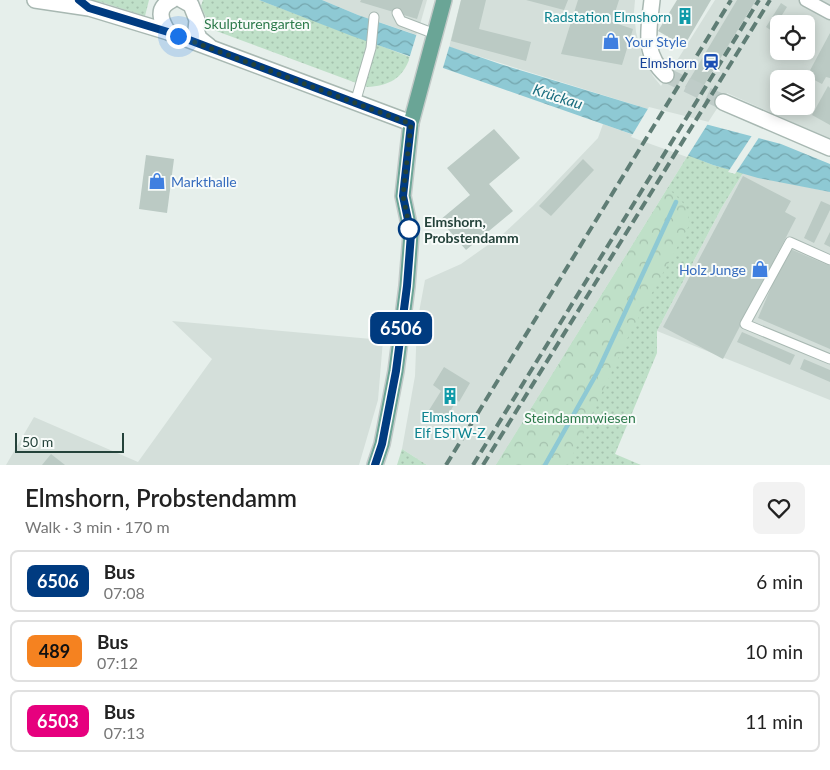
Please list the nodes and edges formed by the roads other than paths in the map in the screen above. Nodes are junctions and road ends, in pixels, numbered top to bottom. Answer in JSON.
{"nodes":[{"id":1,"x":35,"y":0,"type":"edge"},
{"id":2,"x":172,"y":0,"type":"edge"},
{"id":3,"x":182,"y":0,"type":"edge"},
{"id":4,"x":444,"y":0,"type":"edge"},
{"id":5,"x":652,"y":0,"type":"edge"},
{"id":6,"x":806,"y":0,"type":"edge"},
{"id":7,"x":84,"y":4,"type":"edge"},
{"id":8,"x":830,"y":12,"type":"edge"},
{"id":9,"x":397,"y":13,"type":"dead end"},
{"id":10,"x":374,"y":18,"type":"dead end"},
{"id":11,"x":436,"y":31,"type":"junction"},
{"id":12,"x":168,"y":32,"type":"junction"},
{"id":13,"x":210,"y":48,"type":"junction"},
{"id":14,"x":666,"y":75,"type":"tunnel mouth"},
{"id":15,"x":723,"y":102,"type":"tunnel mouth"},
{"id":16,"x":355,"y":103,"type":"junction"},
{"id":17,"x":411,"y":124,"type":"junction"},
{"id":18,"x":830,"y":148,"type":"edge"},
{"id":19,"x":830,"y":260,"type":"edge"},
{"id":20,"x":830,"y":359,"type":"edge"},
{"id":21,"x":375,"y":465,"type":"edge"}],
"edges":[{"from":1,"to":7,"type":"street"},
{"from":2,"to":12,"type":"street"},
{"from":3,"to":13,"type":"street"},
{"from":4,"to":11,"type":"main road"},
{"from":5,"to":14,"type":"street"},
{"from":6,"to":8,"type":"street"},
{"from":7,"to":12,"type":"street"},
{"from":9,"to":11,"type":"lane"},
{"from":10,"to":16,"type":"lane"},
{"from":11,"to":17,"type":"main road"},
{"from":12,"to":13,"type":"street"},
{"from":13,"to":16,"type":"street"},
{"from":15,"to":18,"type":"street"},
{"from":16,"to":17,"type":"street"},
{"from":17,"to":21,"type":"main road"},
{"from":19,"to":20,"type":"lane"}]}
